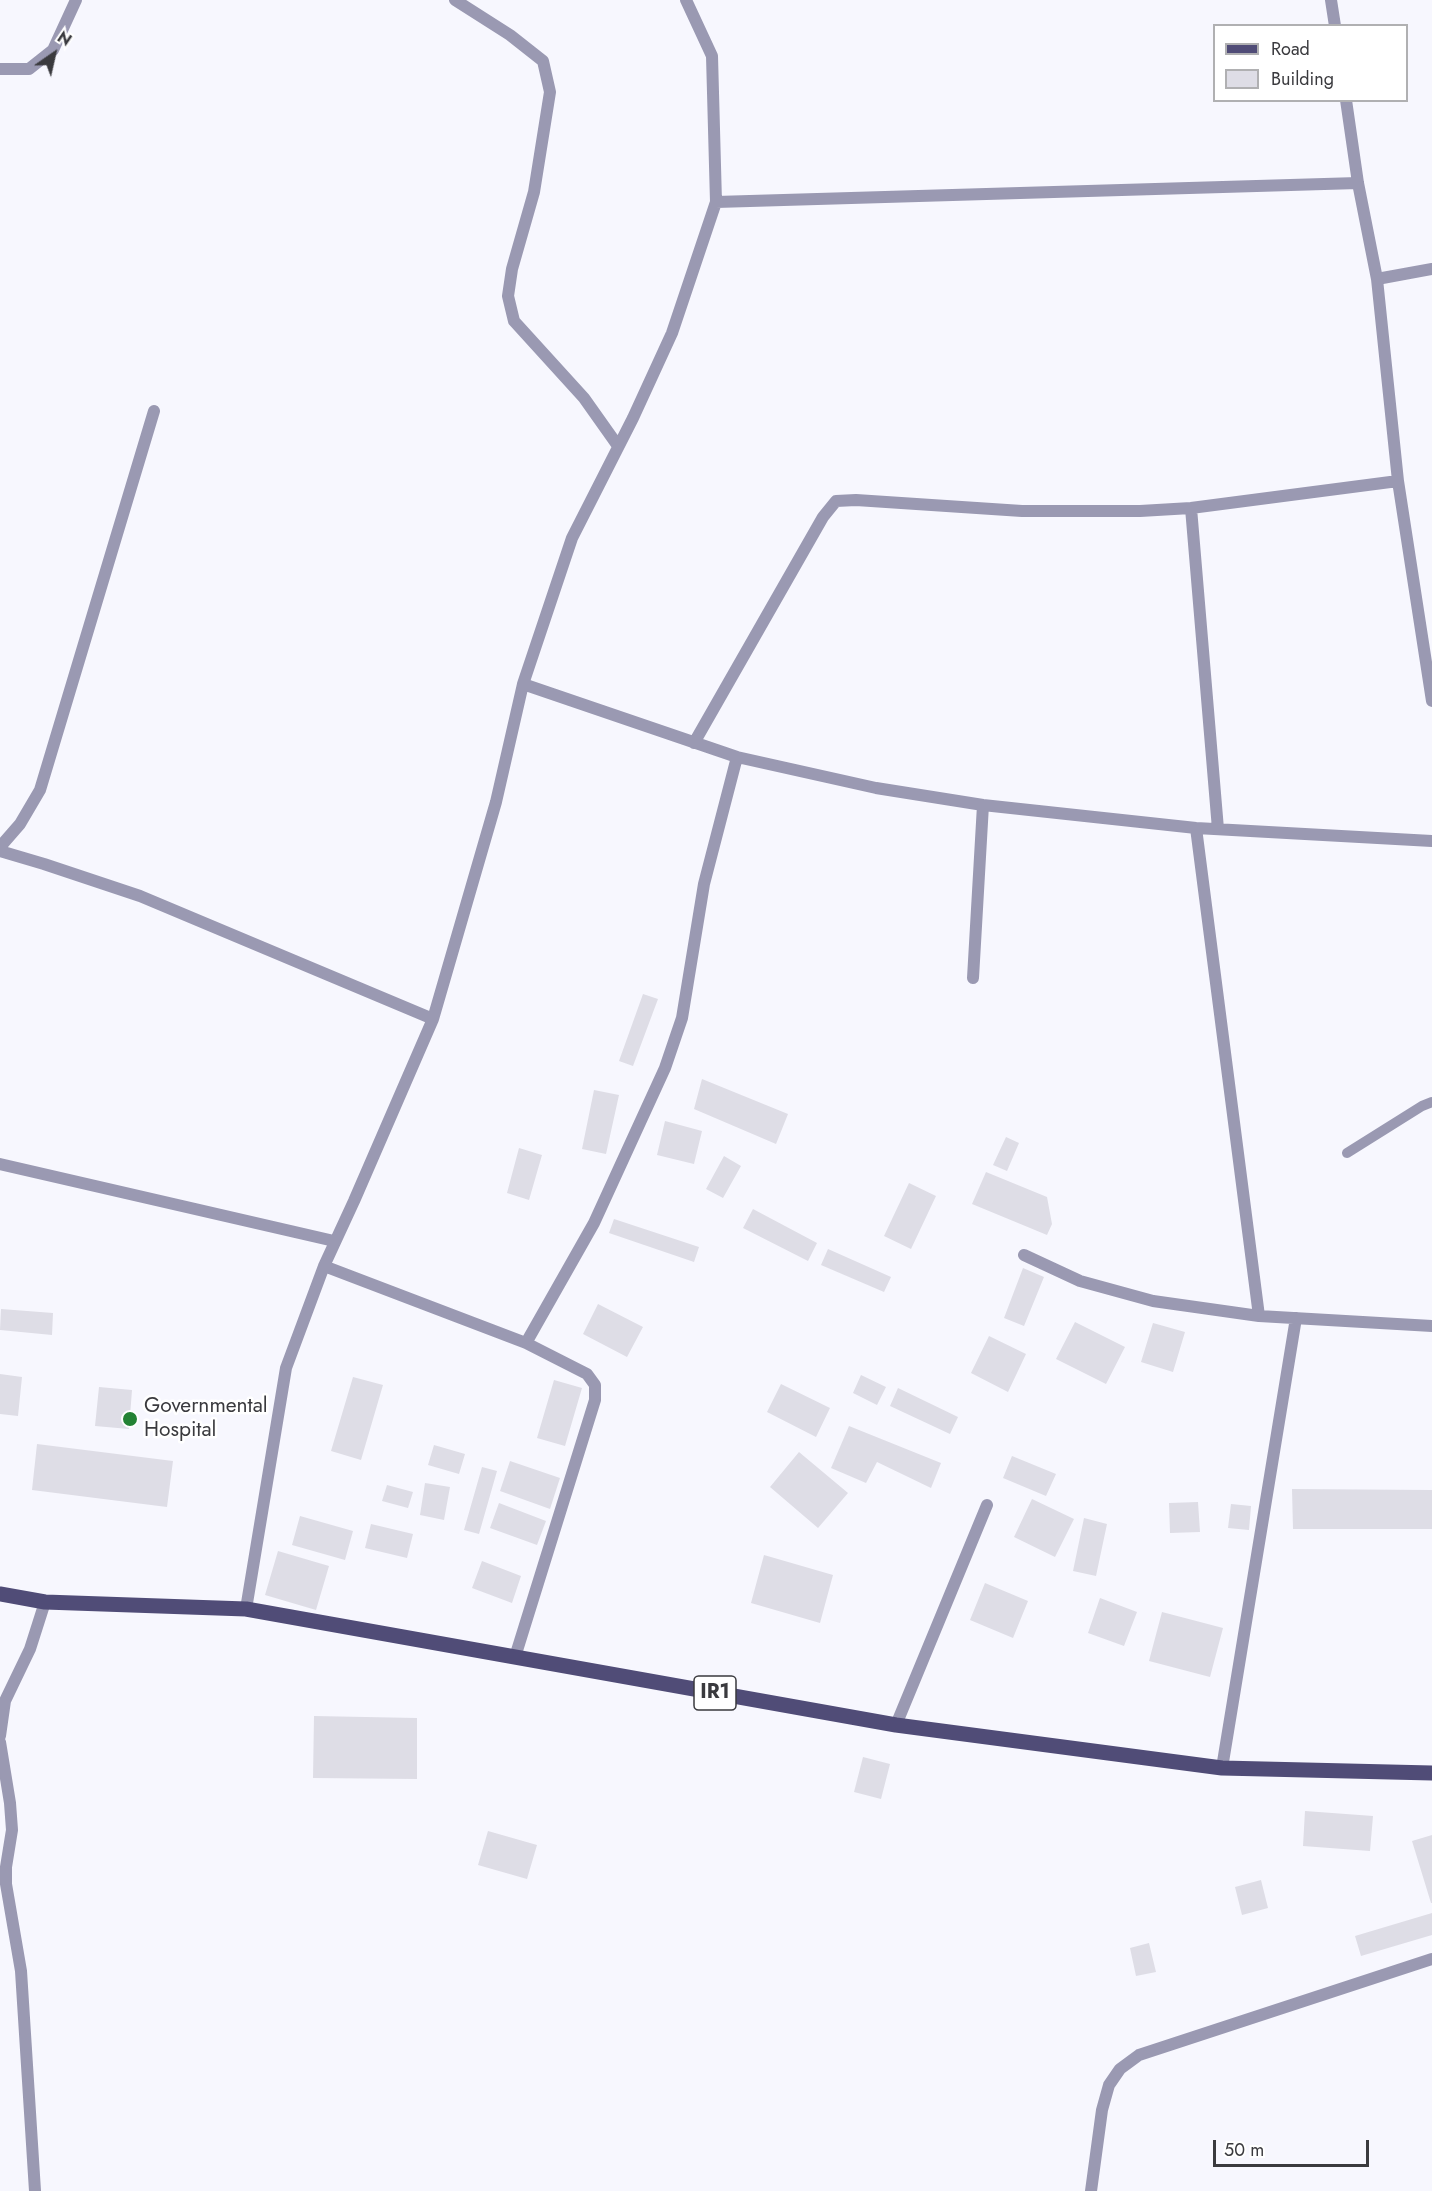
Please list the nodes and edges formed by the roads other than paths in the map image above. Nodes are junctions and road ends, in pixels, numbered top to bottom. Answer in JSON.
{"nodes":[{"id":1,"x":76,"y":0,"type":"edge"},
{"id":2,"x":455,"y":0,"type":"edge"},
{"id":3,"x":686,"y":0,"type":"edge"},
{"id":4,"x":1331,"y":0,"type":"edge"},
{"id":5,"x":1335,"y":24,"type":"edge"},
{"id":6,"x":0,"y":69,"type":"edge"},
{"id":7,"x":1346,"y":102,"type":"edge"},
{"id":8,"x":1358,"y":183,"type":"junction"},
{"id":9,"x":716,"y":202,"type":"junction"},
{"id":10,"x":1432,"y":269,"type":"edge"},
{"id":11,"x":1377,"y":279,"type":"junction"},
{"id":12,"x":154,"y":411,"type":"dead end"},
{"id":13,"x":618,"y":446,"type":"junction"},
{"id":14,"x":1398,"y":481,"type":"junction"},
{"id":15,"x":1191,"y":508,"type":"junction"},
{"id":16,"x":523,"y":684,"type":"junction"},
{"id":17,"x":1432,"y":701,"type":"edge"},
{"id":18,"x":694,"y":743,"type":"junction"},
{"id":19,"x":737,"y":757,"type":"junction"},
{"id":20,"x":983,"y":805,"type":"junction"},
{"id":21,"x":1196,"y":828,"type":"junction"},
{"id":22,"x":1218,"y":829,"type":"junction"},
{"id":23,"x":1432,"y":841,"type":"edge"},
{"id":24,"x":0,"y":849,"type":"edge"},
{"id":25,"x":973,"y":978,"type":"dead end"},
{"id":26,"x":432,"y":1019,"type":"junction"},
{"id":27,"x":1432,"y":1102,"type":"edge"},
{"id":28,"x":1347,"y":1153,"type":"dead end"},
{"id":29,"x":0,"y":1164,"type":"edge"},
{"id":30,"x":334,"y":1241,"type":"junction"},
{"id":31,"x":1024,"y":1255,"type":"dead end"},
{"id":32,"x":324,"y":1266,"type":"junction"},
{"id":33,"x":1259,"y":1316,"type":"junction"},
{"id":34,"x":1296,"y":1318,"type":"junction"},
{"id":35,"x":1432,"y":1326,"type":"edge"},
{"id":36,"x":526,"y":1343,"type":"junction"},
{"id":37,"x":987,"y":1505,"type":"dead end"},
{"id":38,"x":0,"y":1594,"type":"edge"},
{"id":39,"x":45,"y":1602,"type":"junction"},
{"id":40,"x":246,"y":1609,"type":"junction"},
{"id":41,"x":515,"y":1657,"type":"junction"},
{"id":42,"x":896,"y":1725,"type":"junction"},
{"id":43,"x":0,"y":1736,"type":"edge"},
{"id":44,"x":0,"y":1742,"type":"edge"},
{"id":45,"x":1222,"y":1768,"type":"junction"},
{"id":46,"x":1432,"y":1773,"type":"edge"},
{"id":47,"x":1432,"y":1959,"type":"edge"},
{"id":48,"x":35,"y":2191,"type":"edge"},
{"id":49,"x":1091,"y":2191,"type":"edge"}],
"edges":[{"from":1,"to":6,"type":"street"},
{"from":2,"to":13,"type":"street"},
{"from":3,"to":9,"type":"street"},
{"from":4,"to":5,"type":"street"},
{"from":7,"to":8,"type":"street"},
{"from":8,"to":9,"type":"street"},
{"from":8,"to":11,"type":"street"},
{"from":9,"to":13,"type":"street"},
{"from":10,"to":11,"type":"street"},
{"from":11,"to":14,"type":"street"},
{"from":12,"to":24,"type":"street"},
{"from":13,"to":16,"type":"street"},
{"from":14,"to":15,"type":"street"},
{"from":14,"to":17,"type":"street"},
{"from":15,"to":18,"type":"street"},
{"from":15,"to":22,"type":"street"},
{"from":16,"to":18,"type":"street"},
{"from":16,"to":26,"type":"street"},
{"from":18,"to":19,"type":"street"},
{"from":19,"to":20,"type":"street"},
{"from":19,"to":36,"type":"street"},
{"from":20,"to":21,"type":"street"},
{"from":20,"to":25,"type":"street"},
{"from":21,"to":22,"type":"street"},
{"from":21,"to":33,"type":"street"},
{"from":22,"to":23,"type":"street"},
{"from":24,"to":26,"type":"street"},
{"from":26,"to":30,"type":"street"},
{"from":27,"to":28,"type":"lane"},
{"from":29,"to":30,"type":"street"},
{"from":30,"to":32,"type":"street"},
{"from":31,"to":33,"type":"street"},
{"from":32,"to":36,"type":"street"},
{"from":32,"to":40,"type":"street"},
{"from":33,"to":34,"type":"street"},
{"from":34,"to":35,"type":"street"},
{"from":34,"to":45,"type":"street"},
{"from":36,"to":41,"type":"street"},
{"from":37,"to":42,"type":"street"},
{"from":38,"to":39,"type":"main road","number":"IR1"},
{"from":39,"to":40,"type":"main road","number":"IR1"},
{"from":39,"to":43,"type":"street"},
{"from":40,"to":41,"type":"main road","number":"IR1"},
{"from":41,"to":42,"type":"main road","number":"IR1"},
{"from":42,"to":45,"type":"main road","number":"IR1"},
{"from":44,"to":48,"type":"street"},
{"from":45,"to":46,"type":"main road","number":"IR1"},
{"from":47,"to":49,"type":"street"}]}
